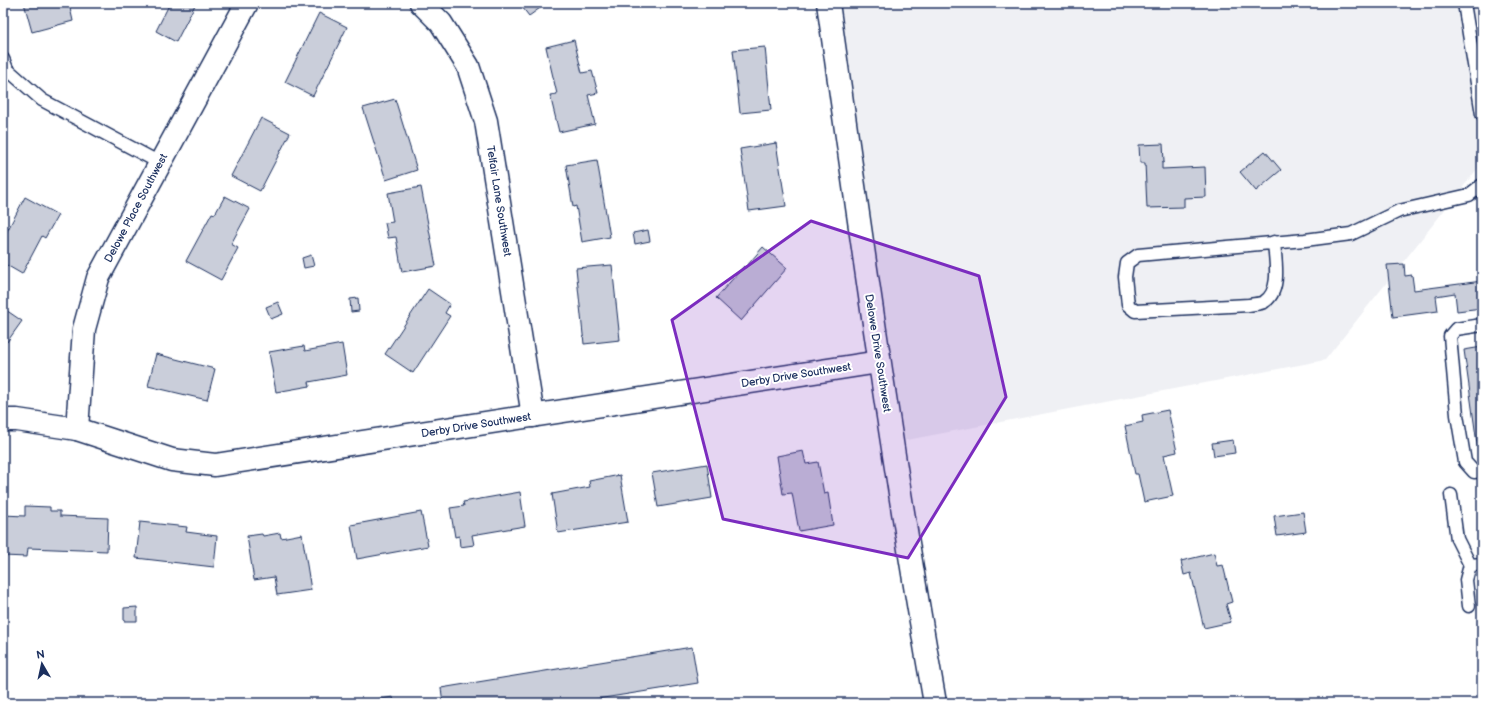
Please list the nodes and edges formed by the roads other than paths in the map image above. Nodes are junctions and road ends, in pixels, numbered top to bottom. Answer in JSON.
{"nodes":[{"id":1,"x":247,"y":3,"type":"edge"},
{"id":2,"x":420,"y":3,"type":"edge"},
{"id":3,"x":828,"y":3,"type":"edge"},
{"id":4,"x":1464,"y":3,"type":"edge"},
{"id":5,"x":3,"y":59,"type":"edge"},
{"id":6,"x":1482,"y":114,"type":"edge"},
{"id":7,"x":160,"y":163,"type":"junction"},
{"id":8,"x":1482,"y":185,"type":"edge"},
{"id":9,"x":1274,"y":242,"type":"junction"},
{"id":10,"x":1482,"y":325,"type":"edge"},
{"id":11,"x":879,"y":362,"type":"junction"},
{"id":12,"x":533,"y":416,"type":"junction"},
{"id":13,"x":3,"y":420,"type":"edge"},
{"id":14,"x":77,"y":429,"type":"junction"},
{"id":15,"x":1482,"y":471,"type":"edge"},
{"id":16,"x":1451,"y":495,"type":"dead end"},
{"id":17,"x":1476,"y":564,"type":"edge"},
{"id":18,"x":1469,"y":606,"type":"dead end"},
{"id":19,"x":935,"y":703,"type":"edge"}],
"edges":[{"from":1,"to":7,"type":"street","name":"Delowe Place Southwest"},
{"from":2,"to":12,"type":"street","name":"Telfair Lane Southwest"},
{"from":3,"to":11,"type":"street","name":"Delowe Drive Southwest"},
{"from":4,"to":6,"type":"lane"},
{"from":5,"to":7,"type":"lane"},
{"from":7,"to":14,"type":"street","name":"Delowe Place Southwest"},
{"from":8,"to":9,"type":"lane"},
{"from":9,"to":9,"type":"lane"},
{"from":10,"to":15,"type":"lane"},
{"from":11,"to":12,"type":"street","name":"Derby Drive Southwest"},
{"from":11,"to":19,"type":"street","name":"Delowe Drive Southwest"},
{"from":12,"to":14,"type":"street","name":"Derby Drive Southwest"},
{"from":13,"to":14,"type":"street","name":"Derby Drive Southwest"},
{"from":16,"to":17,"type":"lane"},
{"from":17,"to":18,"type":"lane"}]}
